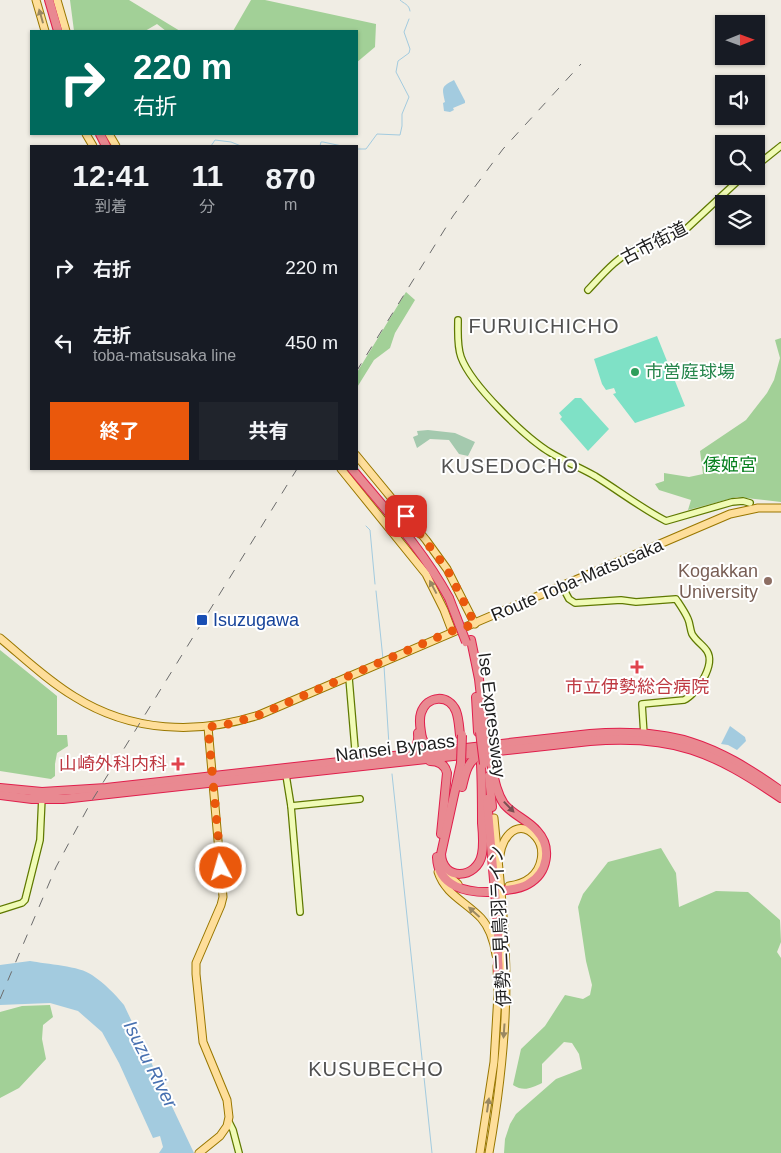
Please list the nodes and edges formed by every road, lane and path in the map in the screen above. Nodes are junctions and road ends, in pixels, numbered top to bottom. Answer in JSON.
{"nodes":[{"id":1,"x":36,"y":0,"type":"edge"},
{"id":2,"x":44,"y":0,"type":"edge"},
{"id":3,"x":49,"y":0,"type":"edge"},
{"id":4,"x":57,"y":0,"type":"edge"},
{"id":5,"x":45,"y":30,"type":"edge"},
{"id":6,"x":54,"y":30,"type":"edge"},
{"id":7,"x":58,"y":30,"type":"edge"},
{"id":8,"x":66,"y":30,"type":"edge"},
{"id":9,"x":781,"y":146,"type":"edge"},
{"id":10,"x":765,"y":159,"type":"edge"},
{"id":11,"x":733,"y":185,"type":"edge"},
{"id":12,"x":588,"y":290,"type":"dead end"},
{"id":13,"x":458,"y":320,"type":"dead end"},
{"id":14,"x":358,"y":457,"type":"edge"},
{"id":15,"x":342,"y":470,"type":"edge"},
{"id":16,"x":353,"y":470,"type":"edge"},
{"id":17,"x":358,"y":470,"type":"edge"},
{"id":18,"x":750,"y":503,"type":"dead end"},
{"id":19,"x":781,"y":508,"type":"edge"},
{"id":20,"x":419,"y":548,"type":"junction"},
{"id":21,"x":562,"y":586,"type":"junction"},
{"id":22,"x":475,"y":624,"type":"junction"},
{"id":23,"x":452,"y":631,"type":"junction"},
{"id":24,"x":0,"y":638,"type":"edge"},
{"id":25,"x":468,"y":641,"type":"junction"},
{"id":26,"x":349,"y":678,"type":"junction"},
{"id":27,"x":208,"y":727,"type":"junction"},
{"id":28,"x":482,"y":732,"type":"junction"},
{"id":29,"x":461,"y":734,"type":"junction"},
{"id":30,"x":644,"y":736,"type":"junction"},
{"id":31,"x":494,"y":745,"type":"junction"},
{"id":32,"x":506,"y":750,"type":"junction"},
{"id":33,"x":385,"y":760,"type":"junction"},
{"id":34,"x":356,"y":761,"type":"junction"},
{"id":35,"x":486,"y":764,"type":"junction"},
{"id":36,"x":286,"y":775,"type":"junction"},
{"id":37,"x":213,"y":779,"type":"junction"},
{"id":38,"x":0,"y":788,"type":"edge"},
{"id":39,"x":781,"y":791,"type":"edge"},
{"id":40,"x":0,"y":795,"type":"edge"},
{"id":41,"x":42,"y":796,"type":"junction"},
{"id":42,"x":781,"y":798,"type":"edge"},
{"id":43,"x":360,"y":799,"type":"dead end"},
{"id":44,"x":291,"y":806,"type":"junction"},
{"id":45,"x":494,"y":818,"type":"joint"},
{"id":46,"x":442,"y":837,"type":"junction"},
{"id":47,"x":439,"y":860,"type":"junction"},
{"id":48,"x":492,"y":890,"type":"dead end"},
{"id":49,"x":505,"y":891,"type":"junction"},
{"id":50,"x":0,"y":910,"type":"edge"},
{"id":51,"x":300,"y":912,"type":"dead end"},
{"id":52,"x":498,"y":971,"type":"junction"},
{"id":53,"x":228,"y":1122,"type":"junction"},
{"id":54,"x":202,"y":1151,"type":"edge"},
{"id":55,"x":239,"y":1153,"type":"edge"},
{"id":56,"x":480,"y":1153,"type":"edge"},
{"id":57,"x":488,"y":1153,"type":"edge"}],
"edges":[{"from":5,"to":1,"type":"main road","one_way":true},
{"from":2,"to":6,"type":"highway"},
{"from":3,"to":7,"type":"highway"},
{"from":4,"to":8,"type":"main road"},
{"from":9,"to":10,"type":"street"},
{"from":11,"to":12,"type":"street","name":"古市街道"},
{"from":13,"to":18,"type":"street"},
{"from":14,"to":22,"type":"main road"},
{"from":23,"to":15,"type":"main road","one_way":true},
{"from":16,"to":20,"type":"highway","name":"Ise Expressway"},
{"from":17,"to":20,"type":"highway","name":"Ise Expressway"},
{"from":19,"to":21,"type":"main road","name":"Route Toba-Matsusaka"},
{"from":20,"to":25,"type":"highway","name":"Ise Expressway","bridge":true},
{"from":21,"to":22,"type":"main road","name":"Route Toba-Matsusaka"},
{"from":21,"to":30,"type":"street"},
{"from":22,"to":23,"type":"main road","name":"Route Toba-Matsusaka"},
{"from":23,"to":26,"type":"main road","name":"Route Toba-Matsusaka"},
{"from":24,"to":27,"type":"main road","name":"Route Toba-Matsusaka"},
{"from":25,"to":28,"type":"highway","name":"Ise Expressway"},
{"from":25,"to":28,"type":"highway","name":"Ise Expressway"},
{"from":26,"to":27,"type":"main road","name":"Route Toba-Matsusaka"},
{"from":26,"to":34,"type":"street"},
{"from":27,"to":37,"type":"main road"},
{"from":28,"to":35,"type":"highway","bridge":true},
{"from":29,"to":31,"type":"highway"},
{"from":29,"to":33,"type":"highway"},
{"from":29,"to":46,"type":"highway","bridge":true},
{"from":30,"to":31,"type":"highway","name":"Nansei Bypass"},
{"from":30,"to":32,"type":"highway","name":"Nansei Bypass"},
{"from":30,"to":39,"type":"highway","name":"Nansei Bypass"},
{"from":30,"to":42,"type":"highway","name":"Nansei Bypass"},
{"from":31,"to":33,"type":"highway","name":"Nansei Bypass"},
{"from":32,"to":33,"type":"highway","name":"Nansei Bypass"},
{"from":32,"to":46,"type":"highway"},
{"from":33,"to":34,"type":"highway","name":"Nansei Bypass"},
{"from":33,"to":36,"type":"highway","name":"Nansei Bypass"},
{"from":33,"to":46,"type":"highway"},
{"from":34,"to":37,"type":"highway","name":"Nansei Bypass"},
{"from":35,"to":45,"type":"highway","name":"Ise Expressway"},
{"from":35,"to":47,"type":"highway"},
{"from":35,"to":49,"type":"highway","one_way":true},
{"from":35,"to":52,"type":"highway","name":"Ise Expressway"},
{"from":36,"to":37,"type":"highway","name":"Nansei Bypass"},
{"from":36,"to":44,"type":"street"},
{"from":37,"to":41,"type":"highway","name":"Nansei Bypass"},
{"from":37,"to":53,"type":"main road"},
{"from":38,"to":41,"type":"highway","name":"Nansei Bypass"},
{"from":40,"to":41,"type":"highway","name":"Nansei Bypass"},
{"from":41,"to":50,"type":"street"},
{"from":43,"to":44,"type":"street"},
{"from":44,"to":51,"type":"street"},
{"from":45,"to":49,"type":"main road","name":"伊勢二見鳥羽ライン"},
{"from":46,"to":47,"type":"highway"},
{"from":47,"to":48,"type":"highway"},
{"from":52,"to":47,"type":"main road","name":"伊勢二見鳥羽ライン","one_way":true},
{"from":49,"to":49,"type":"main road"},
{"from":49,"to":57,"type":"main road","name":"伊勢二見鳥羽ライン","one_way":true},
{"from":56,"to":52,"type":"main road","name":"伊勢二見鳥羽ライン","one_way":true},
{"from":53,"to":54,"type":"main road"},
{"from":53,"to":55,"type":"street"}]}
